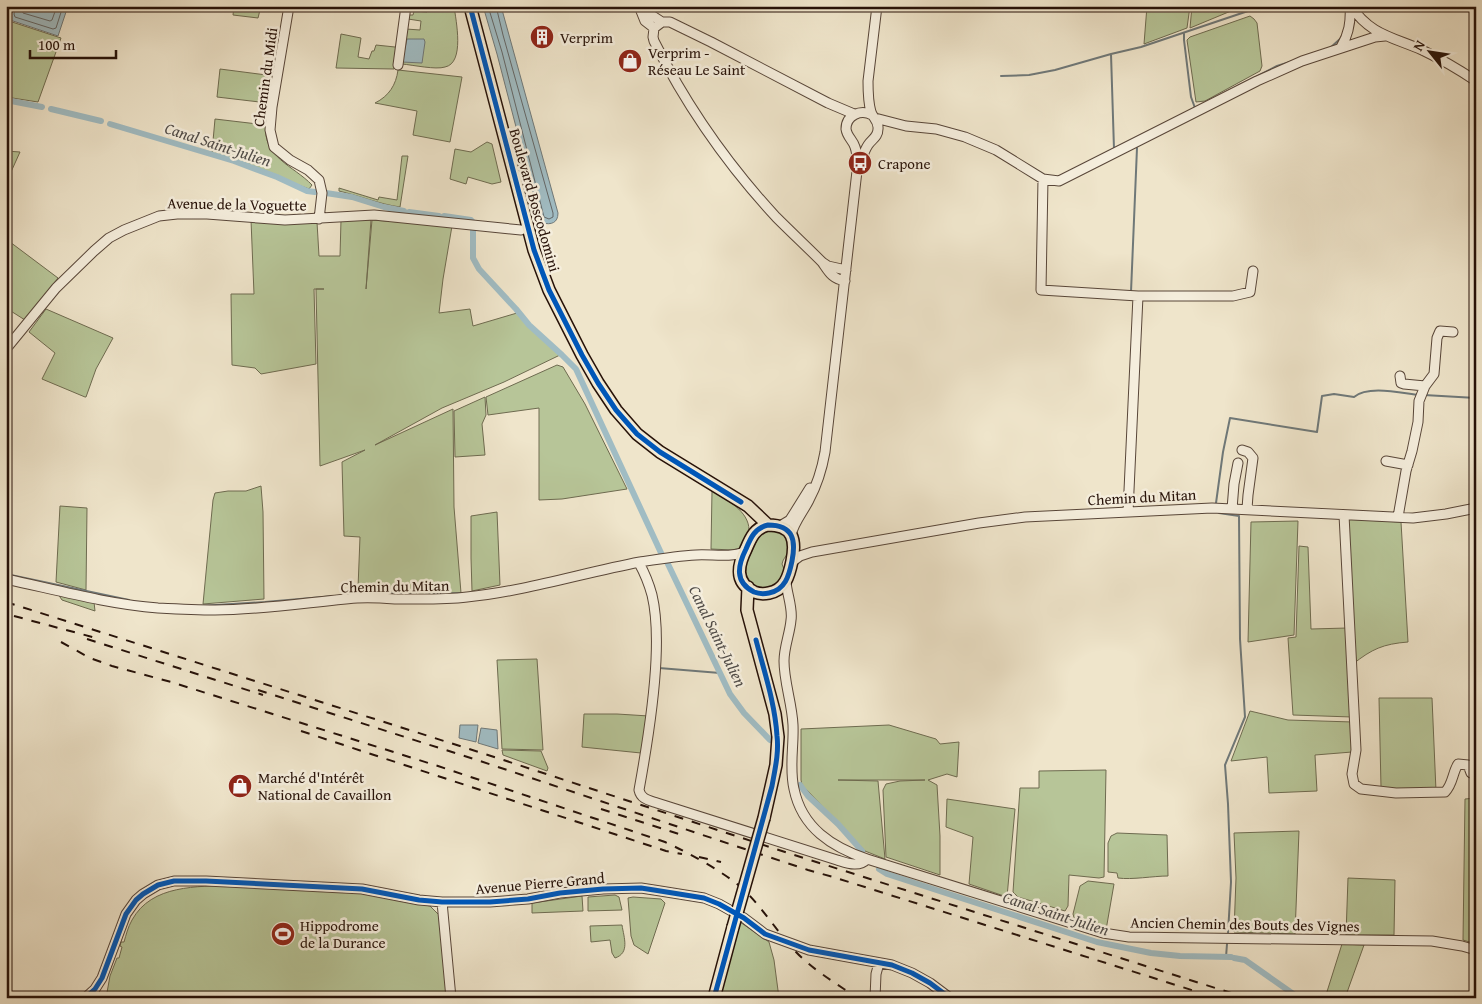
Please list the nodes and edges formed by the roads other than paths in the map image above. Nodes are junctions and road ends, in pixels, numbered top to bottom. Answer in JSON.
{"nodes":[{"id":1,"x":289,"y":6,"type":"edge"},
{"id":2,"x":406,"y":6,"type":"edge"},
{"id":3,"x":470,"y":6,"type":"edge"},
{"id":4,"x":638,"y":6,"type":"edge"},
{"id":5,"x":877,"y":6,"type":"edge"},
{"id":6,"x":1350,"y":6,"type":"edge"},
{"id":7,"x":658,"y":25,"type":"junction"},
{"id":8,"x":1385,"y":36,"type":"junction"},
{"id":9,"x":1341,"y":47,"type":"junction"},
{"id":10,"x":398,"y":65,"type":"dead end"},
{"id":11,"x":868,"y":81,"type":"junction"},
{"id":12,"x":1476,"y":81,"type":"edge"},
{"id":13,"x":828,"y":103,"type":"junction"},
{"id":14,"x":856,"y":113,"type":"junction"},
{"id":15,"x":874,"y":117,"type":"junction"},
{"id":16,"x":847,"y":124,"type":"junction"},
{"id":17,"x":906,"y":126,"type":"junction"},
{"id":18,"x":878,"y":134,"type":"junction"},
{"id":19,"x":852,"y":141,"type":"junction"},
{"id":20,"x":869,"y":143,"type":"junction"},
{"id":21,"x":858,"y":171,"type":"junction"},
{"id":22,"x":1043,"y":179,"type":"junction"},
{"id":23,"x":319,"y":219,"type":"junction"},
{"id":24,"x":521,"y":230,"type":"dead end"},
{"id":25,"x":822,"y":262,"type":"junction"},
{"id":26,"x":846,"y":270,"type":"junction"},
{"id":27,"x":1253,"y":271,"type":"dead end"},
{"id":28,"x":845,"y":281,"type":"junction"},
{"id":29,"x":1138,"y":296,"type":"junction"},
{"id":30,"x":1454,"y":332,"type":"dead end"},
{"id":31,"x":6,"y":349,"type":"edge"},
{"id":32,"x":1400,"y":376,"type":"dead end"},
{"id":33,"x":1425,"y":386,"type":"junction"},
{"id":34,"x":1242,"y":450,"type":"dead end"},
{"id":35,"x":825,"y":452,"type":"junction"},
{"id":36,"x":1386,"y":461,"type":"dead end"},
{"id":37,"x":1238,"y":463,"type":"dead end"},
{"id":38,"x":1408,"y":466,"type":"junction"},
{"id":39,"x":741,"y":502,"type":"junction"},
{"id":40,"x":1476,"y":508,"type":"edge"},
{"id":41,"x":1232,"y":509,"type":"junction"},
{"id":42,"x":1247,"y":509,"type":"junction"},
{"id":43,"x":1128,"y":512,"type":"junction"},
{"id":44,"x":1344,"y":515,"type":"junction"},
{"id":45,"x":1398,"y":518,"type":"junction"},
{"id":46,"x":774,"y":525,"type":"junction"},
{"id":47,"x":755,"y":532,"type":"junction"},
{"id":48,"x":793,"y":539,"type":"junction"},
{"id":49,"x":745,"y":552,"type":"junction"},
{"id":50,"x":812,"y":552,"type":"junction"},
{"id":51,"x":724,"y":557,"type":"junction"},
{"id":52,"x":792,"y":562,"type":"junction"},
{"id":53,"x":639,"y":563,"type":"junction"},
{"id":54,"x":739,"y":568,"type":"junction"},
{"id":55,"x":6,"y":579,"type":"edge"},
{"id":56,"x":786,"y":582,"type":"junction"},
{"id":57,"x":748,"y":587,"type":"junction"},
{"id":58,"x":766,"y":593,"type":"junction"},
{"id":59,"x":789,"y":604,"type":"junction"},
{"id":60,"x":756,"y":640,"type":"junction"},
{"id":61,"x":1472,"y":773,"type":"dead end"},
{"id":62,"x":867,"y":859,"type":"junction"},
{"id":63,"x":442,"y":902,"type":"junction"},
{"id":64,"x":1476,"y":950,"type":"edge"},
{"id":65,"x":880,"y":963,"type":"junction"},
{"id":66,"x":714,"y":996,"type":"edge"},
{"id":67,"x":85,"y":998,"type":"edge"},
{"id":68,"x":451,"y":998,"type":"edge"},
{"id":69,"x":875,"y":998,"type":"edge"},
{"id":70,"x":950,"y":998,"type":"edge"}],
"edges":[{"from":1,"to":23,"type":"street","name":"Chemin du Midi"},
{"from":2,"to":10,"type":"street"},
{"from":3,"to":39,"type":"main road","name":"Boulevard Boscodomini"},
{"from":4,"to":7,"type":"street"},
{"from":5,"to":11,"type":"street"},
{"from":6,"to":8,"type":"street"},
{"from":6,"to":9,"type":"street"},
{"from":7,"to":13,"type":"street"},
{"from":7,"to":25,"type":"street"},
{"from":8,"to":9,"type":"street"},
{"from":8,"to":12,"type":"street"},
{"from":9,"to":22,"type":"street"},
{"from":11,"to":14,"type":"street"},
{"from":11,"to":15,"type":"street"},
{"from":13,"to":14,"type":"street"},
{"from":13,"to":16,"type":"street"},
{"from":14,"to":15,"type":"street"},
{"from":14,"to":16,"type":"street"},
{"from":15,"to":17,"type":"street"},
{"from":15,"to":18,"type":"street"},
{"from":16,"to":19,"type":"street"},
{"from":17,"to":18,"type":"street"},
{"from":17,"to":22,"type":"street"},
{"from":18,"to":20,"type":"street"},
{"from":19,"to":20,"type":"street"},
{"from":19,"to":21,"type":"street"},
{"from":20,"to":21,"type":"street"},
{"from":21,"to":26,"type":"street"},
{"from":22,"to":29,"type":"street"},
{"from":23,"to":24,"type":"street","name":"Avenue de la Voguette"},
{"from":23,"to":31,"type":"street","name":"Avenue de la Voguette"},
{"from":25,"to":26,"type":"street"},
{"from":25,"to":28,"type":"street"},
{"from":26,"to":28,"type":"street"},
{"from":27,"to":29,"type":"street"},
{"from":28,"to":35,"type":"street"},
{"from":29,"to":43,"type":"street"},
{"from":30,"to":33,"type":"street"},
{"from":32,"to":33,"type":"street"},
{"from":33,"to":38,"type":"street"},
{"from":34,"to":42,"type":"street"},
{"from":35,"to":46,"type":"street"},
{"from":35,"to":48,"type":"street"},
{"from":36,"to":38,"type":"street"},
{"from":37,"to":41,"type":"street"},
{"from":38,"to":45,"type":"street"},
{"from":39,"to":46,"type":"main road","name":"Boulevard Boscodomini"},
{"from":39,"to":47,"type":"main road","name":"Boulevard Boscodomini"},
{"from":40,"to":45,"type":"street","name":"Chemin du Mitan"},
{"from":41,"to":42,"type":"street","name":"Chemin du Mitan"},
{"from":41,"to":43,"type":"street","name":"Chemin du Mitan"},
{"from":42,"to":44,"type":"street","name":"Chemin du Mitan"},
{"from":43,"to":50,"type":"street","name":"Chemin du Mitan"},
{"from":44,"to":45,"type":"street","name":"Chemin du Mitan"},
{"from":44,"to":61,"type":"street"},
{"from":46,"to":47,"type":"main road"},
{"from":46,"to":48,"type":"main road"},
{"from":47,"to":49,"type":"main road"},
{"from":48,"to":50,"type":"street"},
{"from":48,"to":52,"type":"main road"},
{"from":49,"to":51,"type":"street","name":"Chemin du Mitan"},
{"from":49,"to":54,"type":"main road"},
{"from":50,"to":52,"type":"street","name":"Chemin du Mitan"},
{"from":51,"to":53,"type":"street","name":"Chemin du Mitan"},
{"from":51,"to":54,"type":"street"},
{"from":52,"to":56,"type":"main road"},
{"from":53,"to":55,"type":"street","name":"Chemin du Mitan"},
{"from":53,"to":62,"type":"street"},
{"from":54,"to":57,"type":"main road"},
{"from":56,"to":58,"type":"main road"},
{"from":56,"to":59,"type":"street","name":"Ancien Chemin des Bouts des Vignes"},
{"from":57,"to":58,"type":"main road"},
{"from":57,"to":60,"type":"main road"},
{"from":58,"to":59,"type":"street"},
{"from":58,"to":60,"type":"main road"},
{"from":59,"to":62,"type":"street","name":"Ancien Chemin des Bouts des Vignes"},
{"from":60,"to":66,"type":"main road","bridge":true},
{"from":62,"to":64,"type":"street","name":"Ancien Chemin des Bouts des Vignes"},
{"from":63,"to":65,"type":"street","name":"Avenue Pierre Grand"},
{"from":63,"to":67,"type":"street","name":"Avenue Pierre Grand"},
{"from":63,"to":68,"type":"street"},
{"from":65,"to":69,"type":"street"},
{"from":65,"to":70,"type":"street","name":"Avenue Pierre Grand"}]}
